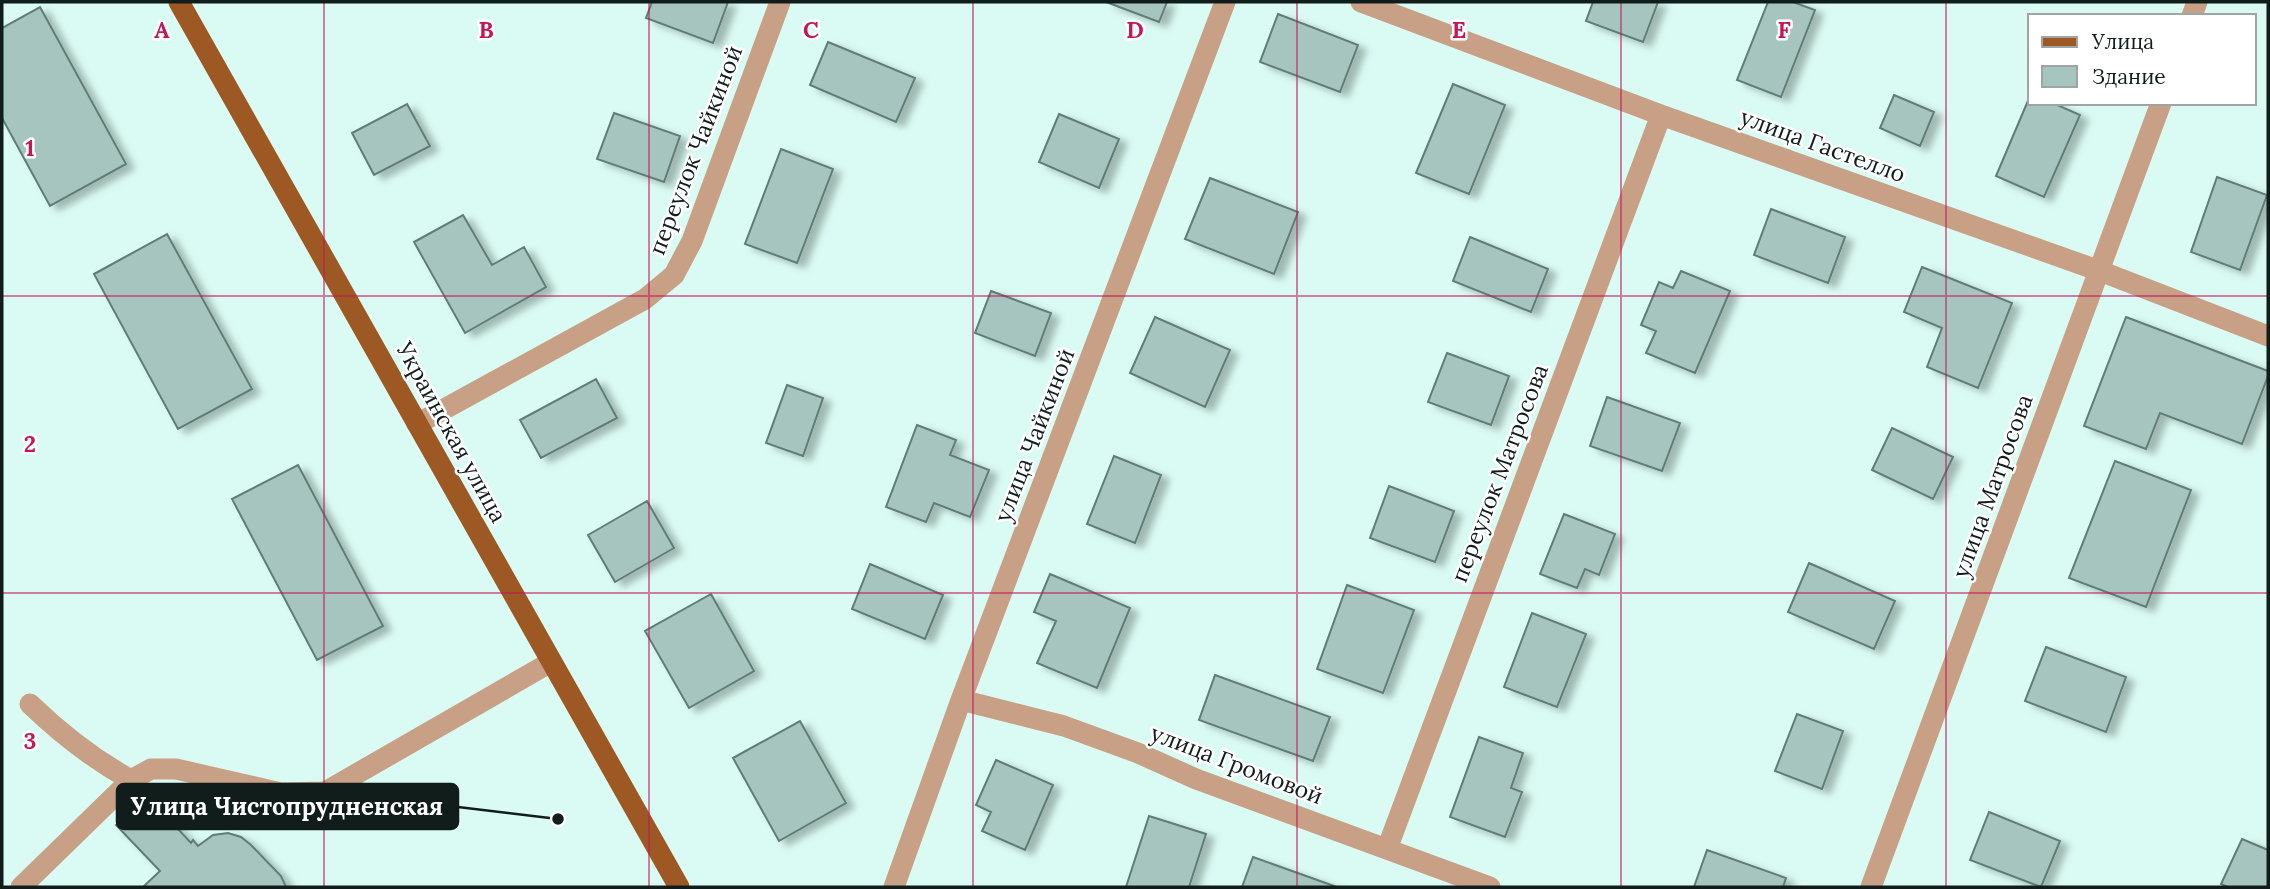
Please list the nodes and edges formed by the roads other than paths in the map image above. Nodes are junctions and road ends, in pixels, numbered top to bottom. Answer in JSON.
{"nodes":[{"id":1,"x":179,"y":2,"type":"edge"},
{"id":2,"x":780,"y":2,"type":"edge"},
{"id":3,"x":1225,"y":2,"type":"edge"},
{"id":4,"x":1361,"y":2,"type":"edge"},
{"id":5,"x":2160,"y":105,"type":"edge"},
{"id":6,"x":1661,"y":115,"type":"junction"},
{"id":7,"x":2100,"y":271,"type":"junction"},
{"id":8,"x":2268,"y":336,"type":"edge"},
{"id":9,"x":417,"y":424,"type":"junction"},
{"id":10,"x":551,"y":662,"type":"junction"},
{"id":11,"x":961,"y":700,"type":"junction"},
{"id":12,"x":30,"y":704,"type":"dead end"},
{"id":13,"x":131,"y":780,"type":"junction"},
{"id":14,"x":1387,"y":849,"type":"junction"},
{"id":15,"x":21,"y":887,"type":"edge"},
{"id":16,"x":679,"y":887,"type":"edge"},
{"id":17,"x":894,"y":887,"type":"edge"},
{"id":18,"x":1490,"y":887,"type":"edge"},
{"id":19,"x":1871,"y":887,"type":"edge"}],
"edges":[{"from":1,"to":9,"type":"main road","name":"Украинская улица"},
{"from":2,"to":9,"type":"street","name":"переулок Чайкиной"},
{"from":3,"to":11,"type":"street","name":"улица Чайкиной"},
{"from":4,"to":6,"type":"street","name":"улица Гастелло"},
{"from":5,"to":7,"type":"street","name":"улица Матросова"},
{"from":6,"to":7,"type":"street","name":"улица Гастелло"},
{"from":6,"to":14,"type":"street","name":"переулок Матросова"},
{"from":7,"to":8,"type":"street","name":"улица Гастелло"},
{"from":7,"to":19,"type":"street","name":"улица Матросова"},
{"from":9,"to":10,"type":"main road","name":"Украинская улица"},
{"from":10,"to":13,"type":"street"},
{"from":10,"to":16,"type":"main road","name":"Украинская улица"},
{"from":11,"to":14,"type":"street","name":"улица Громовой"},
{"from":11,"to":17,"type":"street","name":"улица Чайкиной"},
{"from":12,"to":13,"type":"street"},
{"from":13,"to":15,"type":"street"},
{"from":14,"to":18,"type":"street","name":"улица Громовой"}]}
